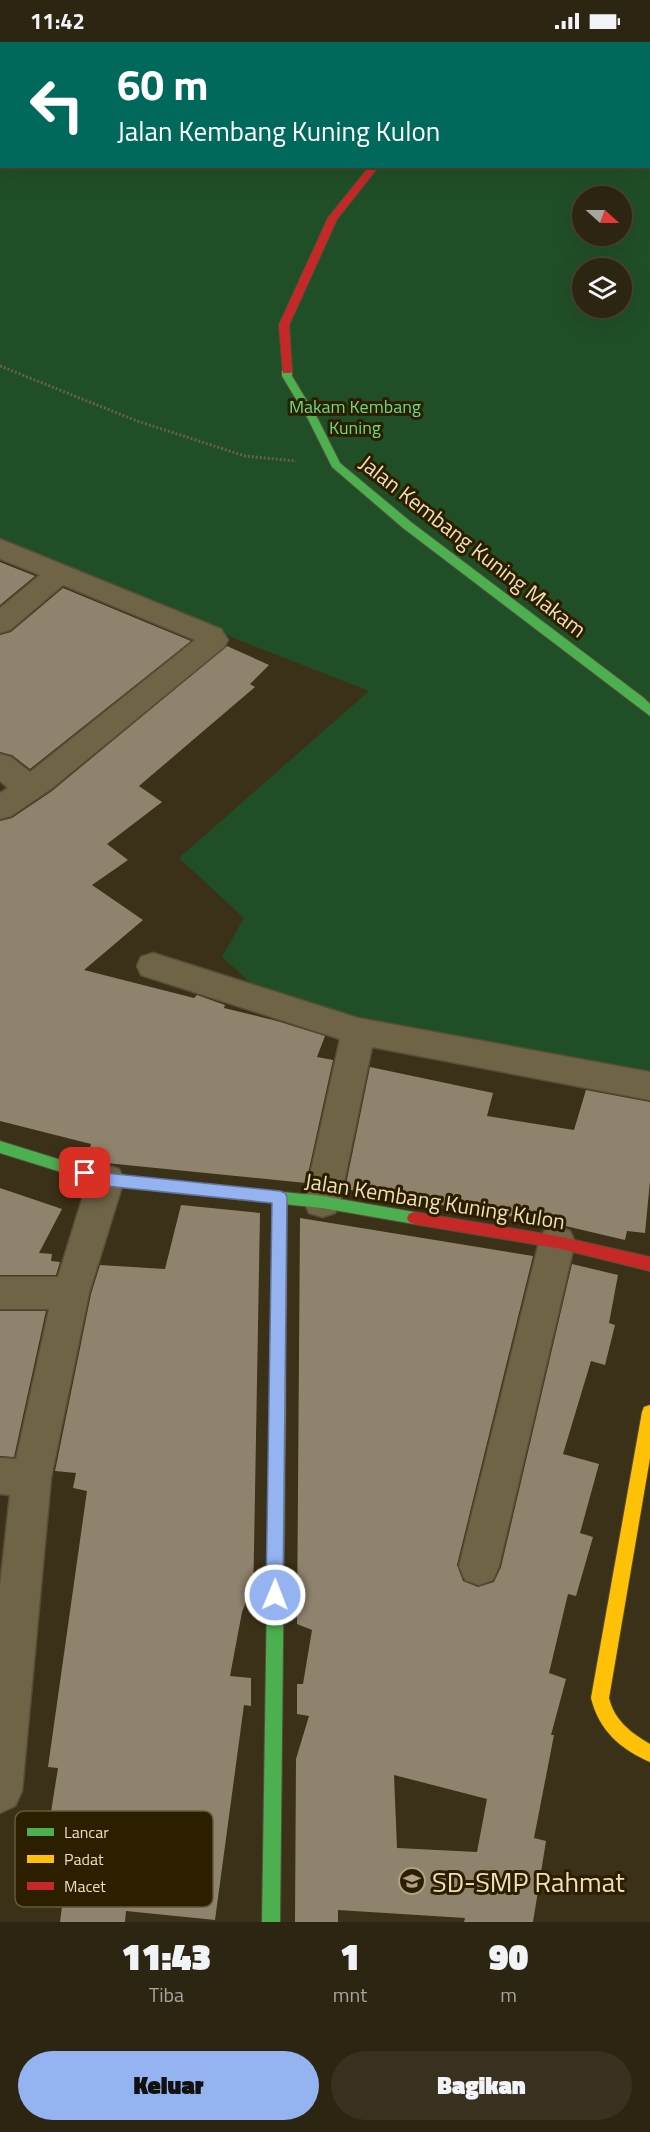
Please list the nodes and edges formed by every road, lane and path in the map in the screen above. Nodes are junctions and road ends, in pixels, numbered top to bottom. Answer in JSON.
{"nodes":[{"id":1,"x":373,"y":168,"type":"edge"},
{"id":2,"x":0,"y":366,"type":"edge"},
{"id":3,"x":336,"y":465,"type":"junction"},
{"id":4,"x":0,"y":548,"type":"edge"},
{"id":5,"x":59,"y":574,"type":"junction"},
{"id":6,"x":0,"y":623,"type":"edge"},
{"id":7,"x":650,"y":712,"type":"edge"},
{"id":8,"x":0,"y":765,"type":"edge"},
{"id":9,"x":29,"y":788,"type":"junction"},
{"id":10,"x":0,"y":808,"type":"edge"},
{"id":11,"x":153,"y":966,"type":"dead end"},
{"id":12,"x":358,"y":1031,"type":"junction"},
{"id":13,"x":650,"y":1086,"type":"edge"},
{"id":14,"x":0,"y":1147,"type":"edge"},
{"id":15,"x":106,"y":1180,"type":"junction"},
{"id":16,"x":280,"y":1197,"type":"junction"},
{"id":17,"x":322,"y":1202,"type":"junction"},
{"id":18,"x":557,"y":1242,"type":"junction"},
{"id":19,"x":650,"y":1264,"type":"edge"},
{"id":20,"x":0,"y":1293,"type":"edge"},
{"id":21,"x":71,"y":1293,"type":"junction"},
{"id":22,"x":650,"y":1412,"type":"edge"},
{"id":23,"x":16,"y":1477,"type":"edge"},
{"id":24,"x":645,"y":1478,"type":"edge"},
{"id":25,"x":479,"y":1566,"type":"dead end"},
{"id":26,"x":650,"y":1753,"type":"edge"},
{"id":27,"x":0,"y":1791,"type":"edge"},
{"id":28,"x":271,"y":1922,"type":"edge"}],
"edges":[{"from":1,"to":3,"type":"street","name":"Jalan Kembang Kuning Makam"},
{"from":2,"to":3,"type":"path"},
{"from":3,"to":7,"type":"street","name":"Jalan Kembang Kuning Makam"},
{"from":4,"to":5,"type":"street"},
{"from":5,"to":6,"type":"street"},
{"from":5,"to":9,"type":"street"},
{"from":8,"to":9,"type":"street"},
{"from":9,"to":10,"type":"street"},
{"from":11,"to":12,"type":"street"},
{"from":12,"to":13,"type":"street"},
{"from":12,"to":17,"type":"street"},
{"from":14,"to":15,"type":"street","name":"Jalan Kembang Kuning Kulon"},
{"from":15,"to":16,"type":"street","name":"Jalan Kembang Kuning Kulon"},
{"from":15,"to":21,"type":"street"},
{"from":16,"to":17,"type":"street","name":"Jalan Kembang Kuning Kulon"},
{"from":16,"to":28,"type":"street"},
{"from":17,"to":18,"type":"street","name":"Jalan Kembang Kuning Kulon"},
{"from":18,"to":19,"type":"street","name":"Jalan Kembang Kuning Kulon"},
{"from":18,"to":25,"type":"street"},
{"from":20,"to":21,"type":"street"},
{"from":21,"to":23,"type":"street"},
{"from":22,"to":24,"type":"street"},
{"from":23,"to":27,"type":"street"},
{"from":24,"to":26,"type":"street"}]}
